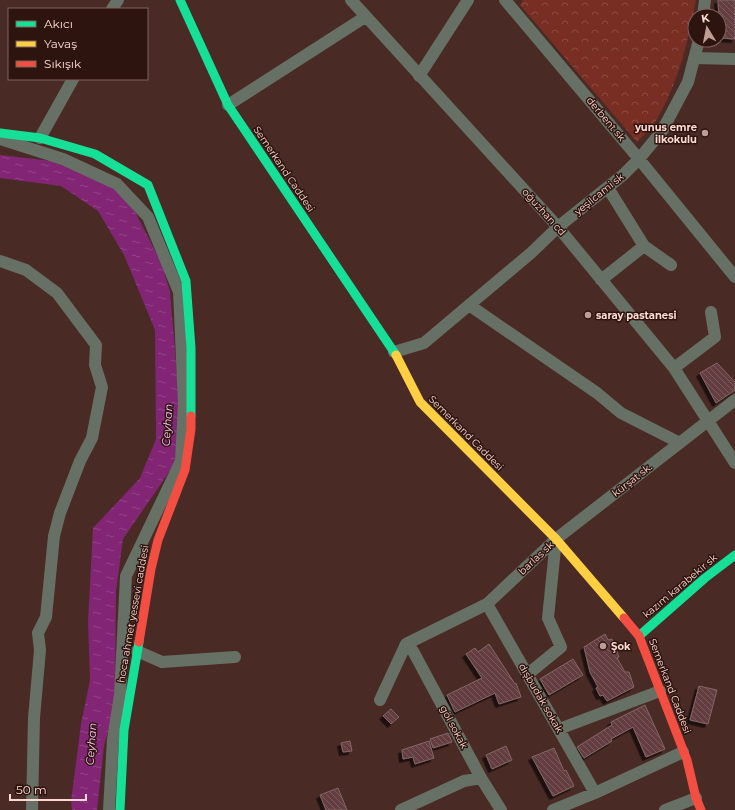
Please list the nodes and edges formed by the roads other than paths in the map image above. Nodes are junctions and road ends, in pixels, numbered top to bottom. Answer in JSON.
{"nodes":[{"id":1,"x":180,"y":0,"type":"edge"},
{"id":2,"x":351,"y":0,"type":"edge"},
{"id":3,"x":468,"y":0,"type":"edge"},
{"id":4,"x":505,"y":0,"type":"edge"},
{"id":5,"x":365,"y":17,"type":"junction"},
{"id":6,"x":697,"y":48,"type":"edge"},
{"id":7,"x":694,"y":58,"type":"junction"},
{"id":8,"x":735,"y":59,"type":"edge"},
{"id":9,"x":419,"y":76,"type":"junction"},
{"id":10,"x":72,"y":80,"type":"edge"},
{"id":11,"x":228,"y":106,"type":"junction"},
{"id":12,"x":0,"y":133,"type":"edge"},
{"id":13,"x":40,"y":138,"type":"junction"},
{"id":14,"x":0,"y":139,"type":"edge"},
{"id":15,"x":640,"y":159,"type":"junction"},
{"id":16,"x":608,"y":188,"type":"junction"},
{"id":17,"x":558,"y":227,"type":"junction"},
{"id":18,"x":644,"y":246,"type":"junction"},
{"id":19,"x":0,"y":261,"type":"edge"},
{"id":20,"x":671,"y":265,"type":"dead end"},
{"id":21,"x":735,"y":277,"type":"edge"},
{"id":22,"x":601,"y":280,"type":"junction"},
{"id":23,"x":469,"y":305,"type":"junction"},
{"id":24,"x":712,"y":312,"type":"dead end"},
{"id":25,"x":394,"y":352,"type":"junction"},
{"id":26,"x":674,"y":368,"type":"junction"},
{"id":27,"x":735,"y":400,"type":"edge"},
{"id":28,"x":707,"y":421,"type":"junction"},
{"id":29,"x":680,"y":443,"type":"junction"},
{"id":30,"x":735,"y":464,"type":"edge"},
{"id":31,"x":556,"y":539,"type":"junction"},
{"id":32,"x":735,"y":554,"type":"edge"},
{"id":33,"x":487,"y":604,"type":"junction"},
{"id":34,"x":639,"y":636,"type":"junction"},
{"id":35,"x":406,"y":644,"type":"junction"},
{"id":36,"x":137,"y":651,"type":"junction"},
{"id":37,"x":235,"y":657,"type":"dead end"},
{"id":38,"x":528,"y":674,"type":"junction"},
{"id":39,"x":660,"y":691,"type":"junction"},
{"id":40,"x":380,"y":700,"type":"dead end"},
{"id":41,"x":559,"y":729,"type":"junction"},
{"id":42,"x":683,"y":752,"type":"junction"},
{"id":43,"x":481,"y":778,"type":"junction"},
{"id":44,"x":595,"y":793,"type":"junction"},
{"id":45,"x":696,"y":798,"type":"junction"},
{"id":46,"x":32,"y":810,"type":"edge"},
{"id":47,"x":109,"y":810,"type":"edge"},
{"id":48,"x":120,"y":810,"type":"edge"},
{"id":49,"x":401,"y":810,"type":"edge"},
{"id":50,"x":501,"y":810,"type":"edge"},
{"id":51,"x":553,"y":810,"type":"edge"},
{"id":52,"x":665,"y":810,"type":"edge"},
{"id":53,"x":701,"y":810,"type":"edge"}],
"edges":[{"from":1,"to":11,"type":"street","name":"Semerkand Caddesi"},
{"from":2,"to":5,"type":"street","name":"oğuzhan cd"},
{"from":3,"to":9,"type":"street"},
{"from":4,"to":15,"type":"street","name":"derbent sk"},
{"from":5,"to":9,"type":"street","name":"oğuzhan cd"},
{"from":5,"to":11,"type":"street"},
{"from":6,"to":7,"type":"street","name":"yeşilcami sk"},
{"from":7,"to":8,"type":"street"},
{"from":7,"to":15,"type":"street","name":"yeşilcami sk"},
{"from":9,"to":17,"type":"street","name":"oğuzhan cd"},
{"from":10,"to":13,"type":"street"},
{"from":11,"to":25,"type":"street","name":"Semerkand Caddesi"},
{"from":12,"to":13,"type":"street","name":"hoca ahmet yessevi caddesi"},
{"from":13,"to":36,"type":"street","name":"hoca ahmet yessevi caddesi"},
{"from":14,"to":47,"type":"street"},
{"from":15,"to":16,"type":"street","name":"yeşilcami sk"},
{"from":15,"to":21,"type":"street","name":"derbent sk"},
{"from":16,"to":17,"type":"street","name":"yeşilcami sk"},
{"from":16,"to":18,"type":"street"},
{"from":17,"to":22,"type":"street","name":"oğuzhan cd"},
{"from":17,"to":23,"type":"street","name":"yeşilcami sk"},
{"from":18,"to":20,"type":"street"},
{"from":18,"to":22,"type":"street"},
{"from":19,"to":46,"type":"street"},
{"from":22,"to":26,"type":"street","name":"oğuzhan cd"},
{"from":23,"to":25,"type":"street","name":"yeşilcami sk"},
{"from":23,"to":29,"type":"street"},
{"from":24,"to":26,"type":"street"},
{"from":25,"to":31,"type":"street","name":"Semerkand Caddesi"},
{"from":26,"to":28,"type":"street","name":"oğuzhan cd"},
{"from":27,"to":28,"type":"street","name":"kürşat sk."},
{"from":28,"to":29,"type":"street","name":"kürşat sk."},
{"from":28,"to":30,"type":"street","name":"oğuzhan cd"},
{"from":29,"to":31,"type":"street","name":"kürşat sk."},
{"from":31,"to":33,"type":"street","name":"barlas sk"},
{"from":31,"to":34,"type":"street","name":"Semerkand Caddesi"},
{"from":31,"to":38,"type":"street","name":"barlas sk"},
{"from":32,"to":34,"type":"street","name":"kazım karabekir sk"},
{"from":33,"to":35,"type":"street","name":"barlas sk"},
{"from":33,"to":38,"type":"street","name":"dışbudak sokak"},
{"from":34,"to":39,"type":"street","name":"Semerkand Caddesi"},
{"from":35,"to":40,"type":"street"},
{"from":35,"to":43,"type":"street","name":"göl sokak"},
{"from":36,"to":37,"type":"street"},
{"from":36,"to":48,"type":"street","name":"hoca ahmet yessevi caddesi"},
{"from":38,"to":41,"type":"street","name":"dışbudak sokak"},
{"from":39,"to":41,"type":"street"},
{"from":39,"to":42,"type":"street","name":"Semerkand Caddesi"},
{"from":41,"to":44,"type":"street","name":"dışbudak sokak"},
{"from":42,"to":44,"type":"street"},
{"from":42,"to":45,"type":"street","name":"Semerkand Caddesi"},
{"from":43,"to":49,"type":"street"},
{"from":43,"to":50,"type":"street","name":"göl sokak"},
{"from":44,"to":51,"type":"street"},
{"from":45,"to":52,"type":"street"},
{"from":45,"to":53,"type":"street","name":"Semerkand Caddesi"}]}
